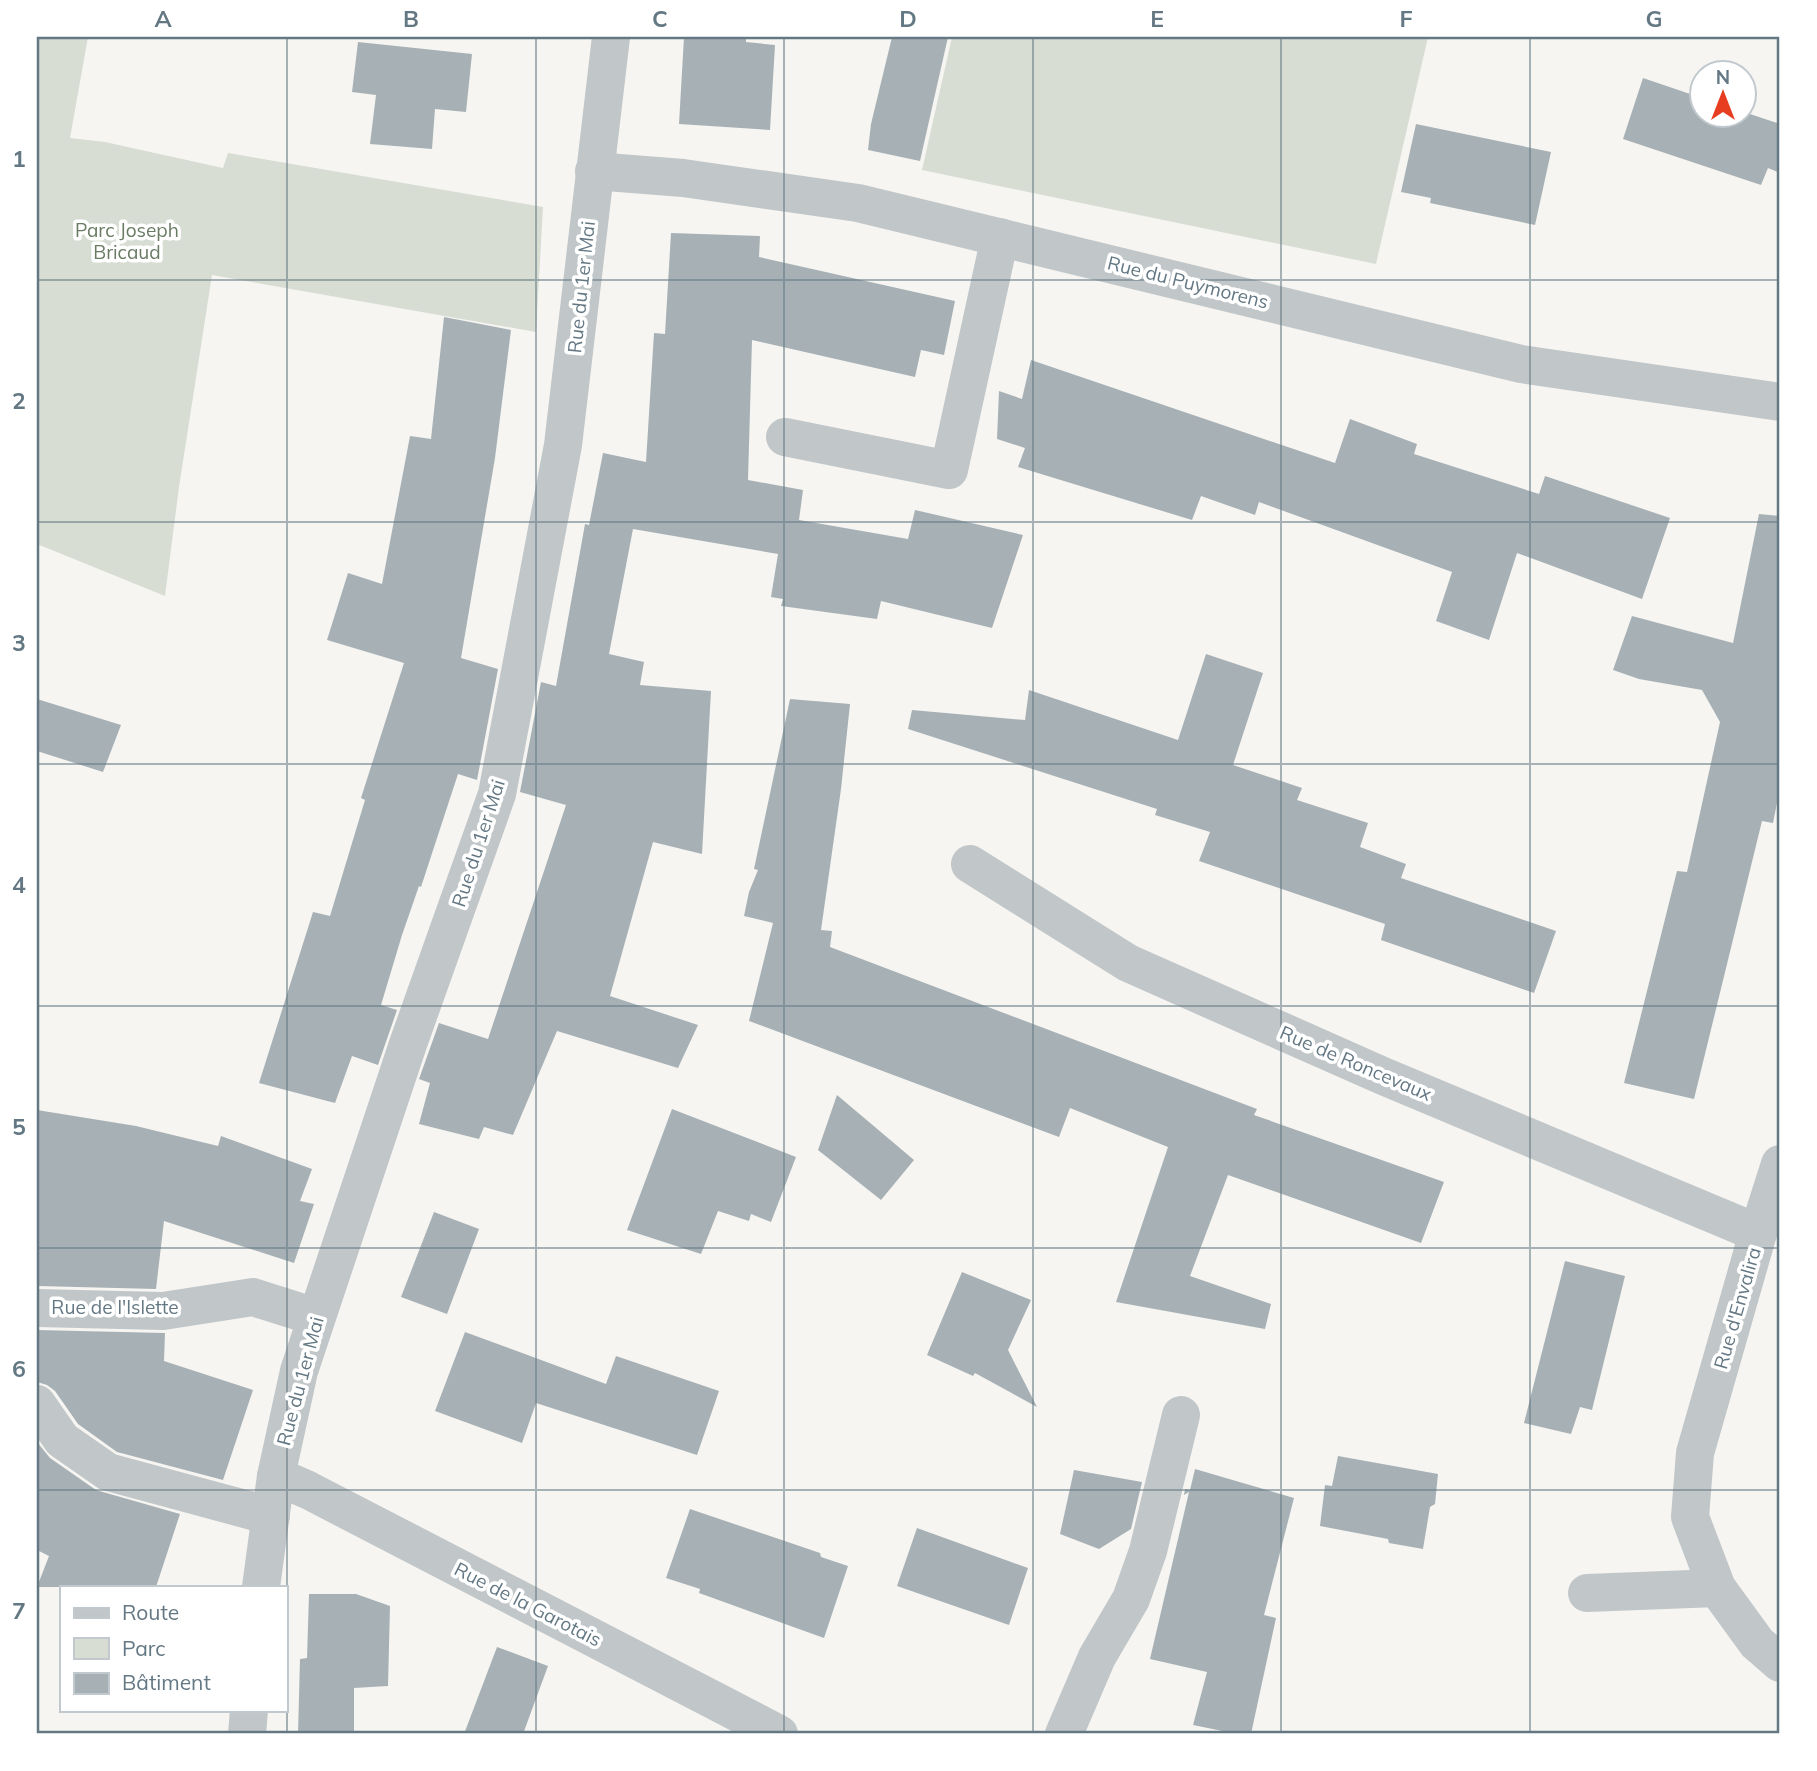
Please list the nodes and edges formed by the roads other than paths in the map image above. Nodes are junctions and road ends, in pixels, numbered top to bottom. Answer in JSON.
{"nodes":[{"id":1,"x":611,"y":37,"type":"edge"},
{"id":2,"x":594,"y":171,"type":"junction"},
{"id":3,"x":1000,"y":237,"type":"junction"},
{"id":4,"x":1780,"y":402,"type":"edge"},
{"id":5,"x":785,"y":437,"type":"dead end"},
{"id":6,"x":970,"y":864,"type":"dead end"},
{"id":7,"x":1780,"y":1164,"type":"edge"},
{"id":8,"x":1758,"y":1233,"type":"junction"},
{"id":9,"x":37,"y":1308,"type":"edge"},
{"id":10,"x":316,"y":1317,"type":"junction"},
{"id":11,"x":37,"y":1404,"type":"edge"},
{"id":12,"x":1181,"y":1415,"type":"dead end"},
{"id":13,"x":276,"y":1476,"type":"junction"},
{"id":14,"x":271,"y":1516,"type":"junction"},
{"id":15,"x":261,"y":1586,"type":"edge"},
{"id":16,"x":1717,"y":1588,"type":"junction"},
{"id":17,"x":1587,"y":1593,"type":"dead end"},
{"id":18,"x":1780,"y":1663,"type":"edge"},
{"id":19,"x":249,"y":1712,"type":"edge"},
{"id":20,"x":247,"y":1734,"type":"edge"},
{"id":21,"x":779,"y":1734,"type":"edge"},
{"id":22,"x":1064,"y":1734,"type":"edge"}],
"edges":[{"from":1,"to":2,"type":"street","name":"Rue du 1er Mai"},
{"from":2,"to":3,"type":"street","name":"Rue du Puymorens"},
{"from":2,"to":10,"type":"street","name":"Rue du 1er Mai"},
{"from":3,"to":4,"type":"street","name":"Rue du Puymorens"},
{"from":3,"to":5,"type":"street"},
{"from":6,"to":8,"type":"street","name":"Rue de Roncevaux"},
{"from":7,"to":8,"type":"street","name":"Rue d'Envalira"},
{"from":8,"to":16,"type":"street","name":"Rue d'Envalira"},
{"from":9,"to":10,"type":"street","name":"Rue de l'Islette"},
{"from":10,"to":13,"type":"street","name":"Rue du 1er Mai"},
{"from":11,"to":14,"type":"street"},
{"from":12,"to":22,"type":"street"},
{"from":13,"to":14,"type":"street","name":"Rue du 1er Mai"},
{"from":13,"to":21,"type":"street","name":"Rue de la Garotais"},
{"from":14,"to":15,"type":"street","name":"Rue du 1er Mai"},
{"from":16,"to":17,"type":"street"},
{"from":16,"to":18,"type":"street","name":"Rue d'Envalira"},
{"from":19,"to":20,"type":"street"}]}
